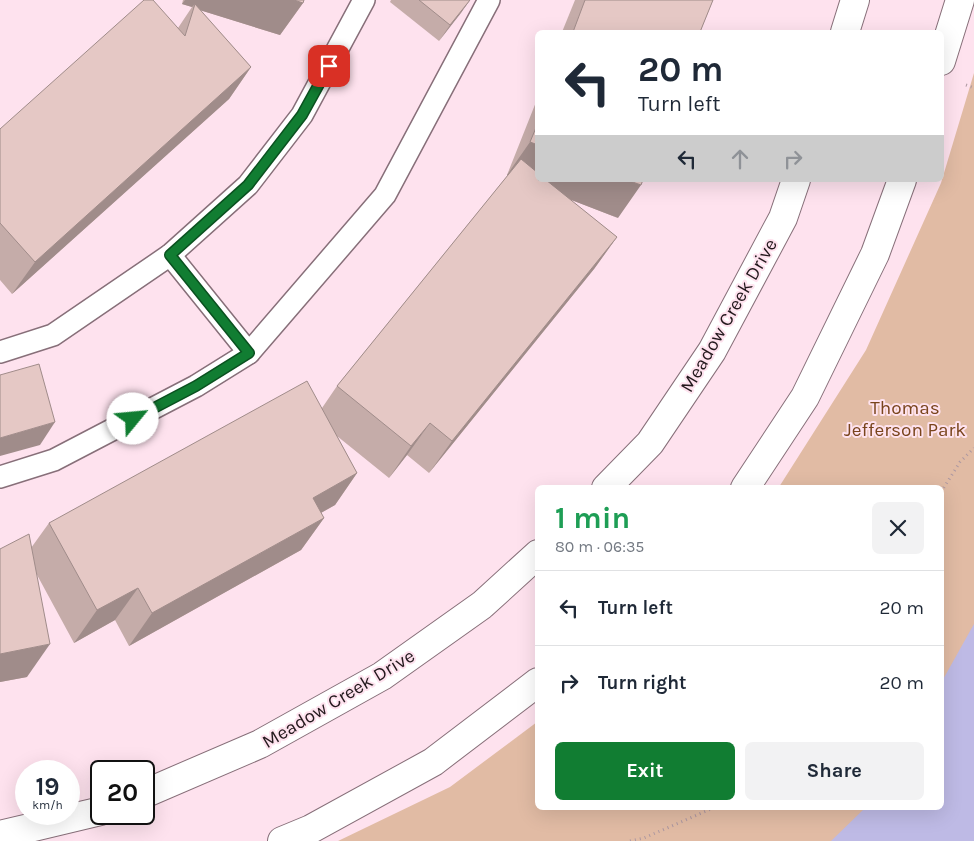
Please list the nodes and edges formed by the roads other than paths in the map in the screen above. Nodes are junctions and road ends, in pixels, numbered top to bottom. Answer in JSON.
{"nodes":[{"id":1,"x":364,"y":0,"type":"edge"},
{"id":2,"x":489,"y":0,"type":"edge"},
{"id":3,"x":855,"y":0,"type":"edge"},
{"id":4,"x":960,"y":0,"type":"edge"},
{"id":5,"x":846,"y":30,"type":"edge"},
{"id":6,"x":944,"y":51,"type":"edge"},
{"id":7,"x":795,"y":182,"type":"edge"},
{"id":8,"x":901,"y":182,"type":"edge"},
{"id":9,"x":170,"y":255,"type":"junction"},
{"id":10,"x":0,"y":352,"type":"edge"},
{"id":11,"x":249,"y":353,"type":"junction"},
{"id":12,"x":0,"y":477,"type":"edge"},
{"id":13,"x":609,"y":485,"type":"edge"},
{"id":14,"x":747,"y":485,"type":"edge"},
{"id":15,"x":535,"y":557,"type":"edge"},
{"id":16,"x":535,"y":684,"type":"edge"},
{"id":17,"x":155,"y":789,"type":"edge"},
{"id":18,"x":90,"y":814,"type":"edge"},
{"id":19,"x":0,"y":835,"type":"edge"},
{"id":20,"x":282,"y":841,"type":"edge"}],
"edges":[{"from":1,"to":9,"type":"lane"},
{"from":2,"to":11,"type":"lane"},
{"from":3,"to":5,"type":"street"},
{"from":4,"to":6,"type":"street"},
{"from":7,"to":13,"type":"street","name":"Meadow Creek Drive"},
{"from":8,"to":14,"type":"street"},
{"from":9,"to":10,"type":"lane"},
{"from":9,"to":11,"type":"lane"},
{"from":11,"to":12,"type":"lane"},
{"from":15,"to":17,"type":"street","name":"Meadow Creek Drive"},
{"from":16,"to":20,"type":"street"},
{"from":18,"to":19,"type":"street"}]}
